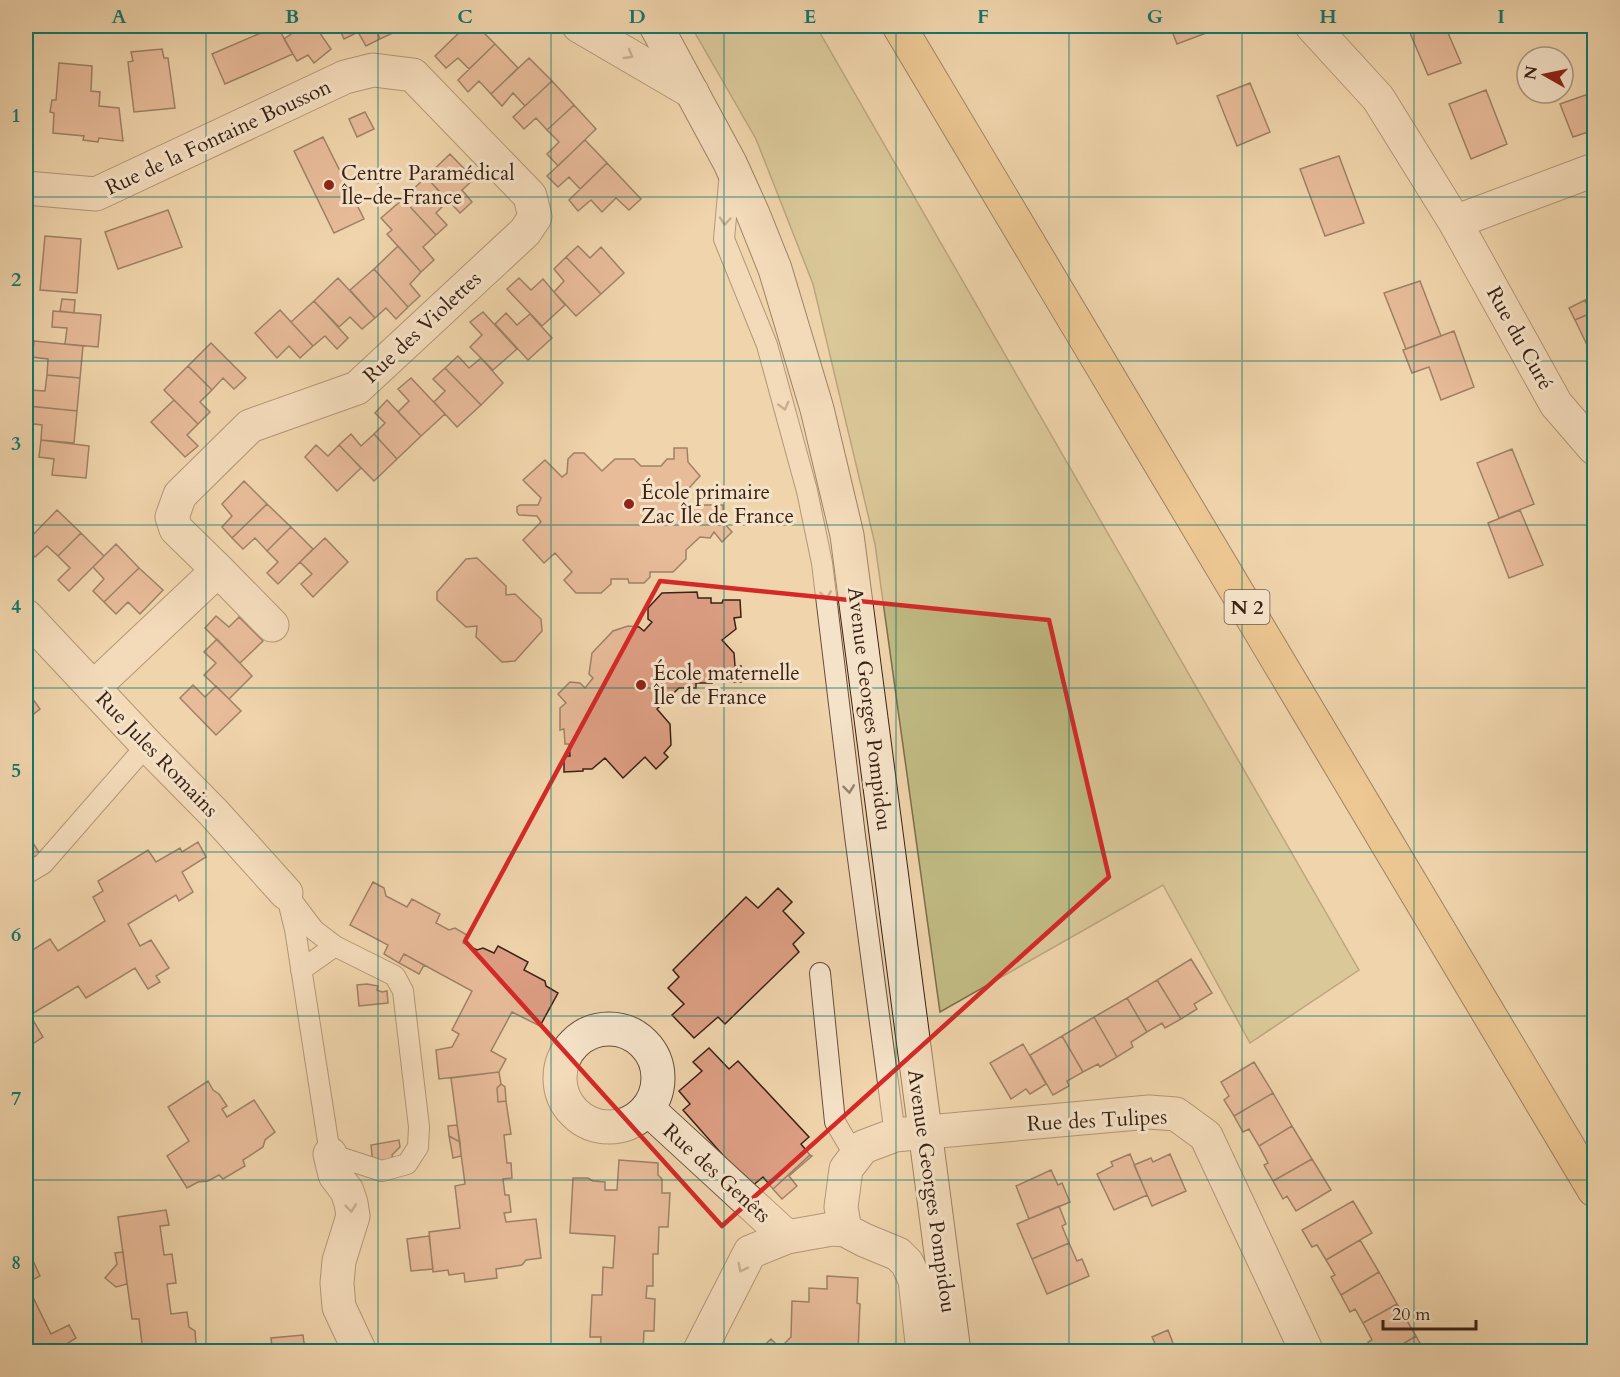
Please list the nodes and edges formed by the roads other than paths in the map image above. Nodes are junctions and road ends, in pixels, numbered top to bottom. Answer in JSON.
{"nodes":[{"id":1,"x":579,"y":26,"type":"edge"},
{"id":2,"x":656,"y":26,"type":"edge"},
{"id":3,"x":899,"y":26,"type":"edge"},
{"id":4,"x":1312,"y":26,"type":"edge"},
{"id":5,"x":373,"y":70,"type":"joint"},
{"id":6,"x":692,"y":92,"type":"junction"},
{"id":7,"x":1594,"y":170,"type":"edge"},
{"id":8,"x":26,"y":188,"type":"edge"},
{"id":9,"x":1455,"y":222,"type":"junction"},
{"id":10,"x":1594,"y":448,"type":"edge"},
{"id":11,"x":218,"y":570,"type":"junction"},
{"id":12,"x":26,"y":616,"type":"edge"},
{"id":13,"x":272,"y":625,"type":"dead end"},
{"id":14,"x":93,"y":688,"type":"junction"},
{"id":15,"x":147,"y":745,"type":"junction"},
{"id":16,"x":26,"y":874,"type":"edge"},
{"id":17,"x":286,"y":893,"type":"junction"},
{"id":18,"x":335,"y":946,"type":"junction"},
{"id":19,"x":301,"y":970,"type":"junction"},
{"id":20,"x":820,"y":974,"type":"dead end"},
{"id":21,"x":648,"y":1109,"type":"dead end"},
{"id":22,"x":910,"y":1134,"type":"junction"},
{"id":23,"x":330,"y":1155,"type":"junction"},
{"id":24,"x":855,"y":1156,"type":"junction"},
{"id":25,"x":1594,"y":1190,"type":"edge"},
{"id":26,"x":845,"y":1230,"type":"junction"},
{"id":27,"x":787,"y":1236,"type":"junction"},
{"id":28,"x":360,"y":1352,"type":"edge"},
{"id":29,"x":699,"y":1352,"type":"edge"},
{"id":30,"x":923,"y":1352,"type":"edge"},
{"id":31,"x":954,"y":1352,"type":"edge"},
{"id":32,"x":1307,"y":1352,"type":"edge"}],
"edges":[{"from":1,"to":6,"type":"street","one_way":true},
{"from":2,"to":6,"type":"street","name":"Avenue Georges Pompidou"},
{"from":3,"to":25,"type":"main road","number":"N 2"},
{"from":4,"to":9,"type":"street","name":"Rue du Curé"},
{"from":5,"to":8,"type":"street","name":"Rue de la Fontaine Bousson"},
{"from":5,"to":11,"type":"street","name":"Rue des Violettes"},
{"from":6,"to":22,"type":"street","name":"Avenue Georges Pompidou"},
{"from":7,"to":9,"type":"street"},
{"from":9,"to":10,"type":"street","name":"Rue du Curé"},
{"from":11,"to":13,"type":"street"},
{"from":11,"to":14,"type":"street"},
{"from":12,"to":14,"type":"street","name":"Rue Jules Romains"},
{"from":14,"to":15,"type":"street","name":"Rue Jules Romains"},
{"from":15,"to":16,"type":"lane"},
{"from":15,"to":17,"type":"street","name":"Rue Jules Romains"},
{"from":17,"to":18,"type":"lane"},
{"from":17,"to":19,"type":"lane"},
{"from":18,"to":19,"type":"lane"},
{"from":18,"to":23,"type":"lane"},
{"from":19,"to":23,"type":"lane"},
{"from":20,"to":24,"type":"lane"},
{"from":21,"to":27,"type":"street","name":"Rue des Genêts"},
{"from":22,"to":24,"type":"street","name":"Rue des Tulipes"},
{"from":22,"to":31,"type":"street","name":"Avenue Georges Pompidou"},
{"from":22,"to":32,"type":"street","name":"Rue des Tulipes"},
{"from":23,"to":28,"type":"street","one_way":true},
{"from":24,"to":26,"type":"street"},
{"from":26,"to":27,"type":"street","name":"Rue des Genêts"},
{"from":26,"to":30,"type":"street","name":"Rue des Genêts"},
{"from":27,"to":29,"type":"street","name":"Rue des Genêts","one_way":true}]}
